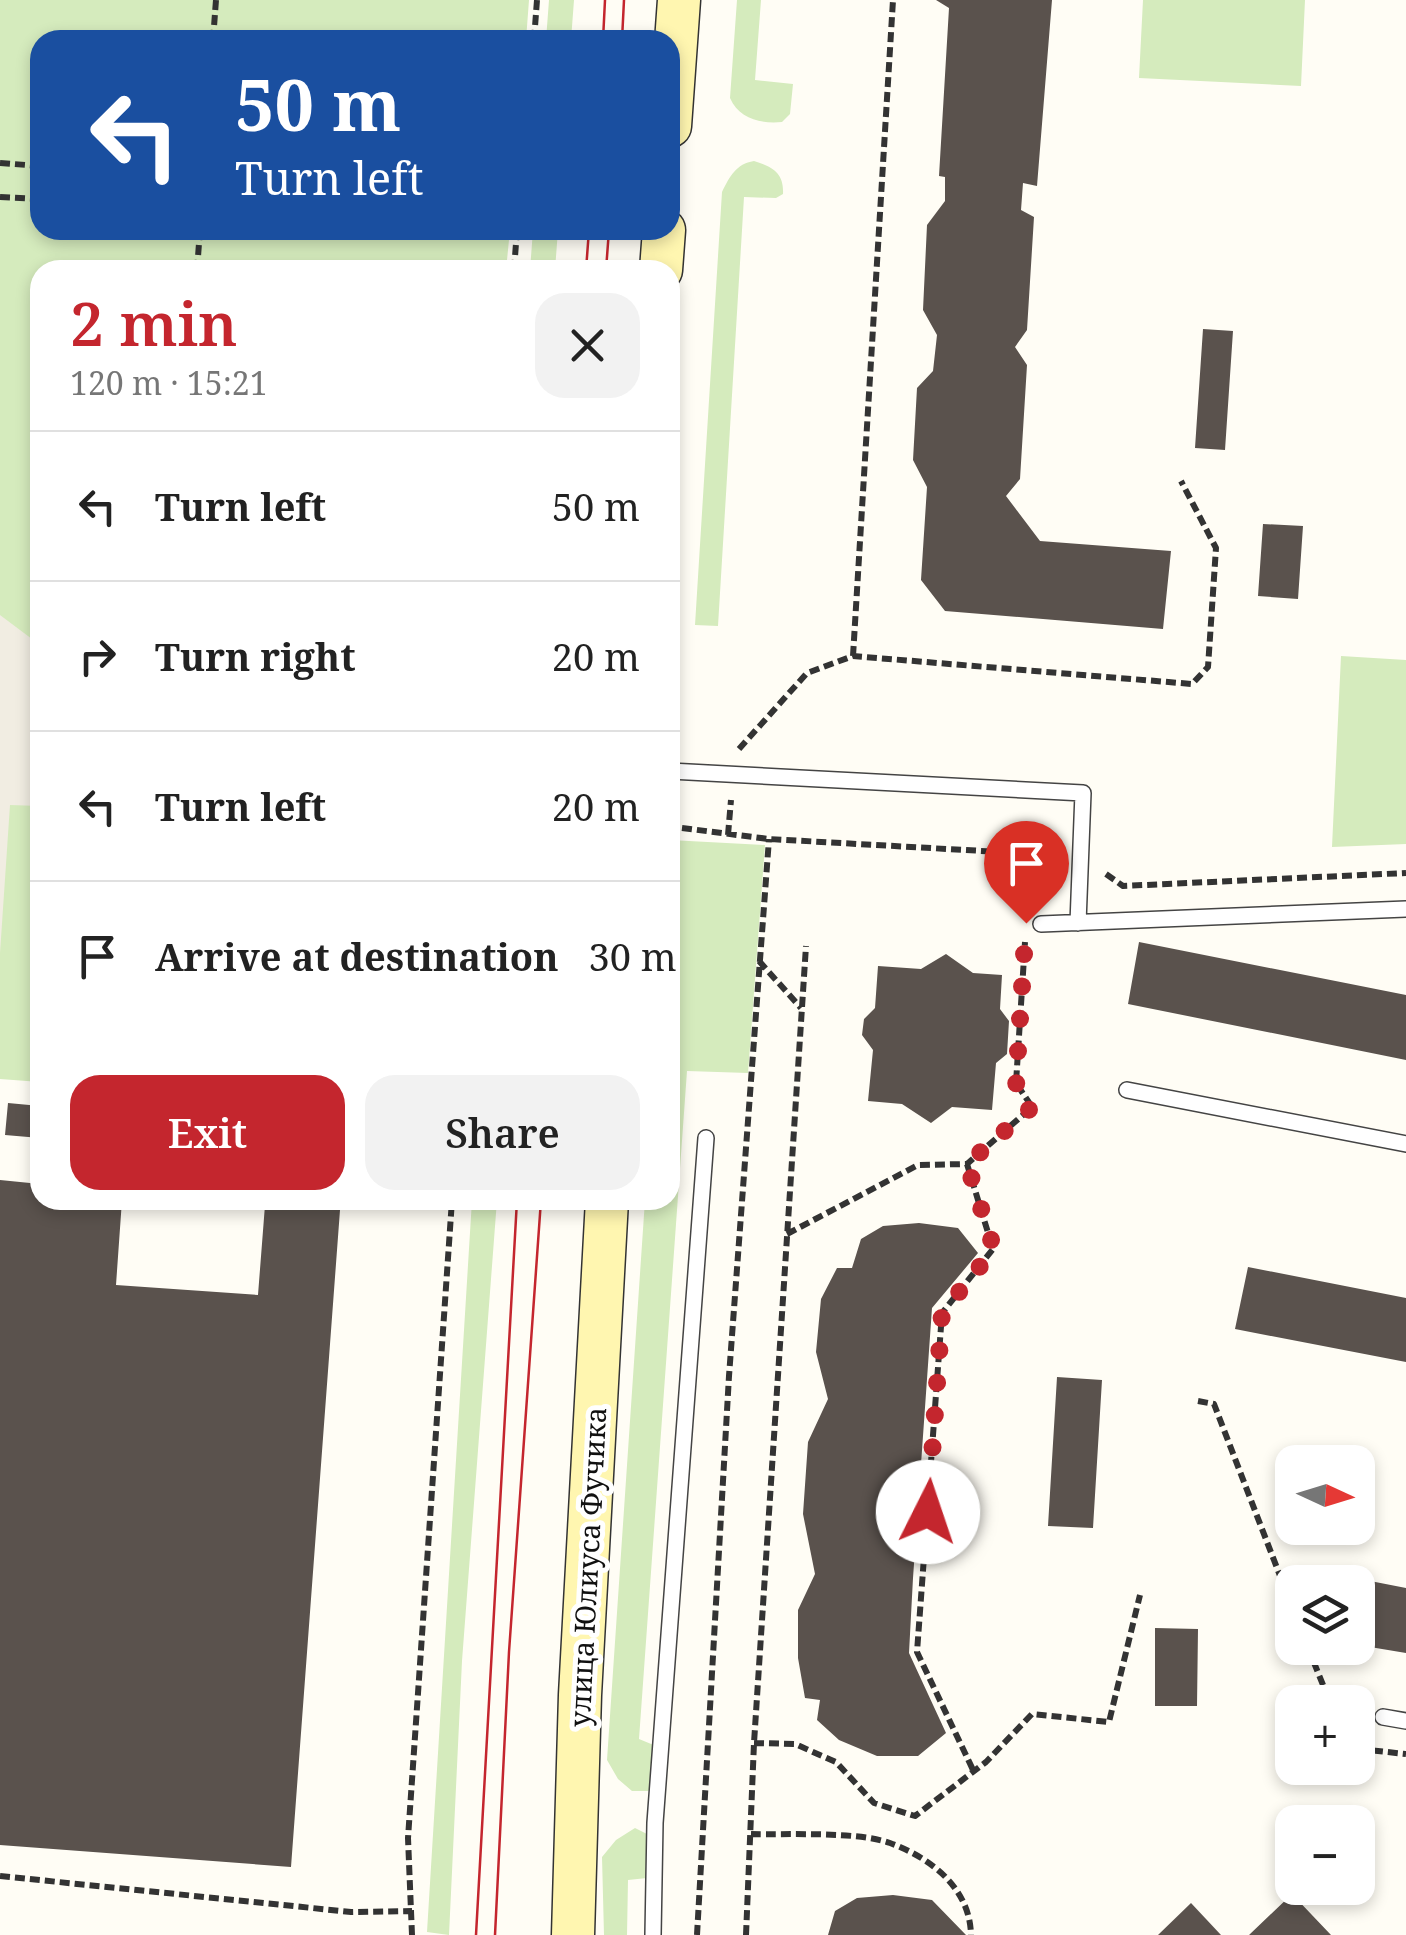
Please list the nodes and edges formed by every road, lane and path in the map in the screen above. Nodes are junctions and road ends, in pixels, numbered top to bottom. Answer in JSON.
{"nodes":[{"id":1,"x":216,"y":0,"type":"edge"},
{"id":2,"x":537,"y":0,"type":"edge"},
{"id":3,"x":680,"y":0,"type":"edge"},
{"id":4,"x":893,"y":0,"type":"edge"},
{"id":5,"x":214,"y":30,"type":"edge"},
{"id":6,"x":535,"y":30,"type":"edge"},
{"id":7,"x":678,"y":30,"type":"edge"},
{"id":8,"x":0,"y":163,"type":"edge"},
{"id":9,"x":30,"y":165,"type":"edge"},
{"id":10,"x":0,"y":196,"type":"edge"},
{"id":11,"x":30,"y":198,"type":"edge"},
{"id":12,"x":1180,"y":481,"type":"dead end"},
{"id":13,"x":853,"y":656,"type":"junction"},
{"id":14,"x":680,"y":772,"type":"edge"},
{"id":15,"x":733,"y":776,"type":"junction"},
{"id":16,"x":682,"y":828,"type":"dead end"},
{"id":17,"x":728,"y":834,"type":"junction"},
{"id":18,"x":768,"y":839,"type":"junction"},
{"id":19,"x":1081,"y":856,"type":"junction"},
{"id":20,"x":1406,"y":873,"type":"edge"},
{"id":21,"x":1406,"y":910,"type":"edge"},
{"id":22,"x":1078,"y":923,"type":"junction"},
{"id":23,"x":1041,"y":924,"type":"dead end"},
{"id":24,"x":1025,"y":941,"type":"dead end"},
{"id":25,"x":806,"y":946,"type":"dead end"},
{"id":26,"x":760,"y":961,"type":"junction"},
{"id":27,"x":802,"y":1008,"type":"junction"},
{"id":28,"x":1127,"y":1090,"type":"dead end"},
{"id":29,"x":706,"y":1138,"type":"dead end"},
{"id":30,"x":1406,"y":1144,"type":"edge"},
{"id":31,"x":967,"y":1164,"type":"junction"},
{"id":32,"x":451,"y":1210,"type":"edge"},
{"id":33,"x":605,"y":1210,"type":"edge"},
{"id":34,"x":786,"y":1234,"type":"junction"},
{"id":35,"x":1198,"y":1401,"type":"dead end"},
{"id":36,"x":1276,"y":1565,"type":"edge"},
{"id":37,"x":1140,"y":1594,"type":"dead end"},
{"id":38,"x":1383,"y":1717,"type":"dead end"},
{"id":39,"x":1406,"y":1721,"type":"edge"},
{"id":40,"x":754,"y":1743,"type":"junction"},
{"id":41,"x":1375,"y":1751,"type":"edge"},
{"id":42,"x":1406,"y":1754,"type":"edge"},
{"id":43,"x":974,"y":1772,"type":"junction"},
{"id":44,"x":750,"y":1834,"type":"junction"},
{"id":45,"x":0,"y":1876,"type":"edge"},
{"id":46,"x":412,"y":1912,"type":"junction"},
{"id":47,"x":412,"y":1935,"type":"edge"},
{"id":48,"x":574,"y":1935,"type":"edge"},
{"id":49,"x":653,"y":1935,"type":"edge"},
{"id":50,"x":697,"y":1935,"type":"edge"},
{"id":51,"x":746,"y":1935,"type":"edge"},
{"id":52,"x":972,"y":1935,"type":"edge"}],
"edges":[{"from":1,"to":5,"type":"path"},
{"from":2,"to":6,"type":"path"},
{"from":3,"to":7,"type":"street"},
{"from":4,"to":13,"type":"path"},
{"from":8,"to":9,"type":"path"},
{"from":10,"to":11,"type":"path"},
{"from":12,"to":13,"type":"path"},
{"from":13,"to":15,"type":"path"},
{"from":14,"to":15,"type":"lane"},
{"from":15,"to":17,"type":"path"},
{"from":15,"to":19,"type":"lane"},
{"from":16,"to":17,"type":"path"},
{"from":17,"to":18,"type":"path"},
{"from":18,"to":19,"type":"path"},
{"from":18,"to":26,"type":"path"},
{"from":19,"to":20,"type":"path"},
{"from":19,"to":22,"type":"lane"},
{"from":21,"to":22,"type":"lane"},
{"from":22,"to":23,"type":"lane"},
{"from":24,"to":31,"type":"path"},
{"from":25,"to":27,"type":"path"},
{"from":26,"to":27,"type":"path"},
{"from":26,"to":50,"type":"path"},
{"from":27,"to":34,"type":"path"},
{"from":28,"to":30,"type":"lane"},
{"from":29,"to":49,"type":"lane"},
{"from":31,"to":34,"type":"path"},
{"from":31,"to":43,"type":"path"},
{"from":32,"to":46,"type":"path"},
{"from":33,"to":48,"type":"street","name":"улица Юлиуса Фучика"},
{"from":34,"to":40,"type":"path"},
{"from":35,"to":36,"type":"path"},
{"from":37,"to":43,"type":"path"},
{"from":38,"to":39,"type":"lane"},
{"from":40,"to":43,"type":"path"},
{"from":40,"to":44,"type":"path"},
{"from":41,"to":42,"type":"path"},
{"from":44,"to":51,"type":"path"},
{"from":44,"to":52,"type":"path"},
{"from":45,"to":46,"type":"path"},
{"from":46,"to":47,"type":"path"}]}
